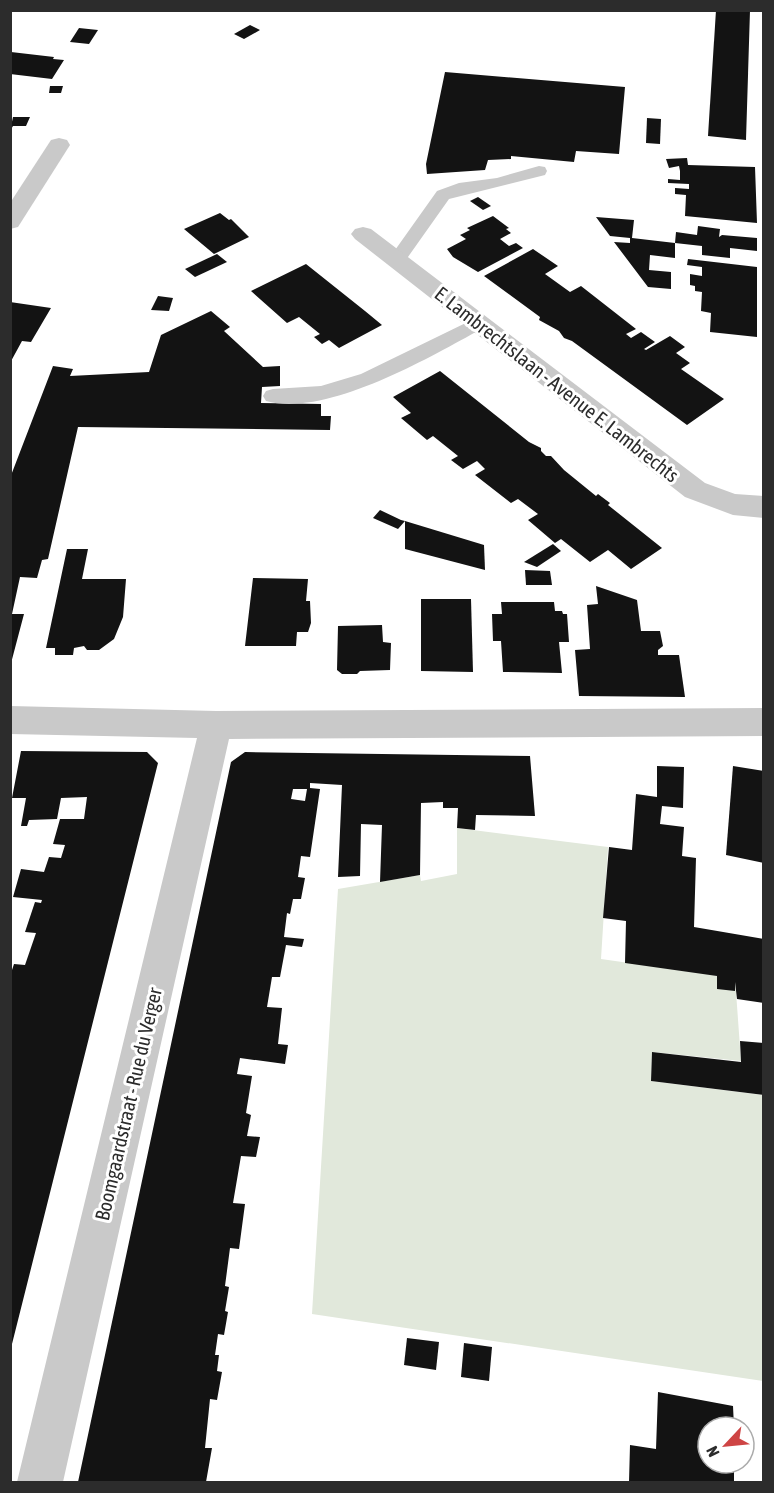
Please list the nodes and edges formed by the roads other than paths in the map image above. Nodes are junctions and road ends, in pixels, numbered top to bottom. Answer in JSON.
{"nodes":[{"id":1,"x":58,"y":145,"type":"dead end"},
{"id":2,"x":540,"y":171,"type":"dead end"},
{"id":3,"x":10,"y":222,"type":"edge"},
{"id":4,"x":363,"y":234,"type":"dead end"},
{"id":5,"x":397,"y":260,"type":"junction"},
{"id":6,"x":478,"y":323,"type":"junction"},
{"id":7,"x":273,"y":396,"type":"dead end"},
{"id":8,"x":764,"y":507,"type":"edge"},
{"id":9,"x":10,"y":720,"type":"edge"},
{"id":10,"x":764,"y":722,"type":"edge"},
{"id":11,"x":216,"y":725,"type":"junction"},
{"id":12,"x":40,"y":1482,"type":"edge"}],
"edges":[{"from":1,"to":3,"type":"street"},
{"from":2,"to":5,"type":"lane"},
{"from":4,"to":5,"type":"street","name":"E. Lambrechtslaan - Avenue E. Lambrechts"},
{"from":5,"to":6,"type":"street","name":"E. Lambrechtslaan - Avenue E. Lambrechts"},
{"from":6,"to":7,"type":"lane"},
{"from":6,"to":8,"type":"street","name":"E. Lambrechtslaan - Avenue E. Lambrechts"},
{"from":9,"to":11,"type":"street"},
{"from":10,"to":11,"type":"street"},
{"from":11,"to":12,"type":"street","name":"Boomgaardstraat - Rue du Verger"}]}
